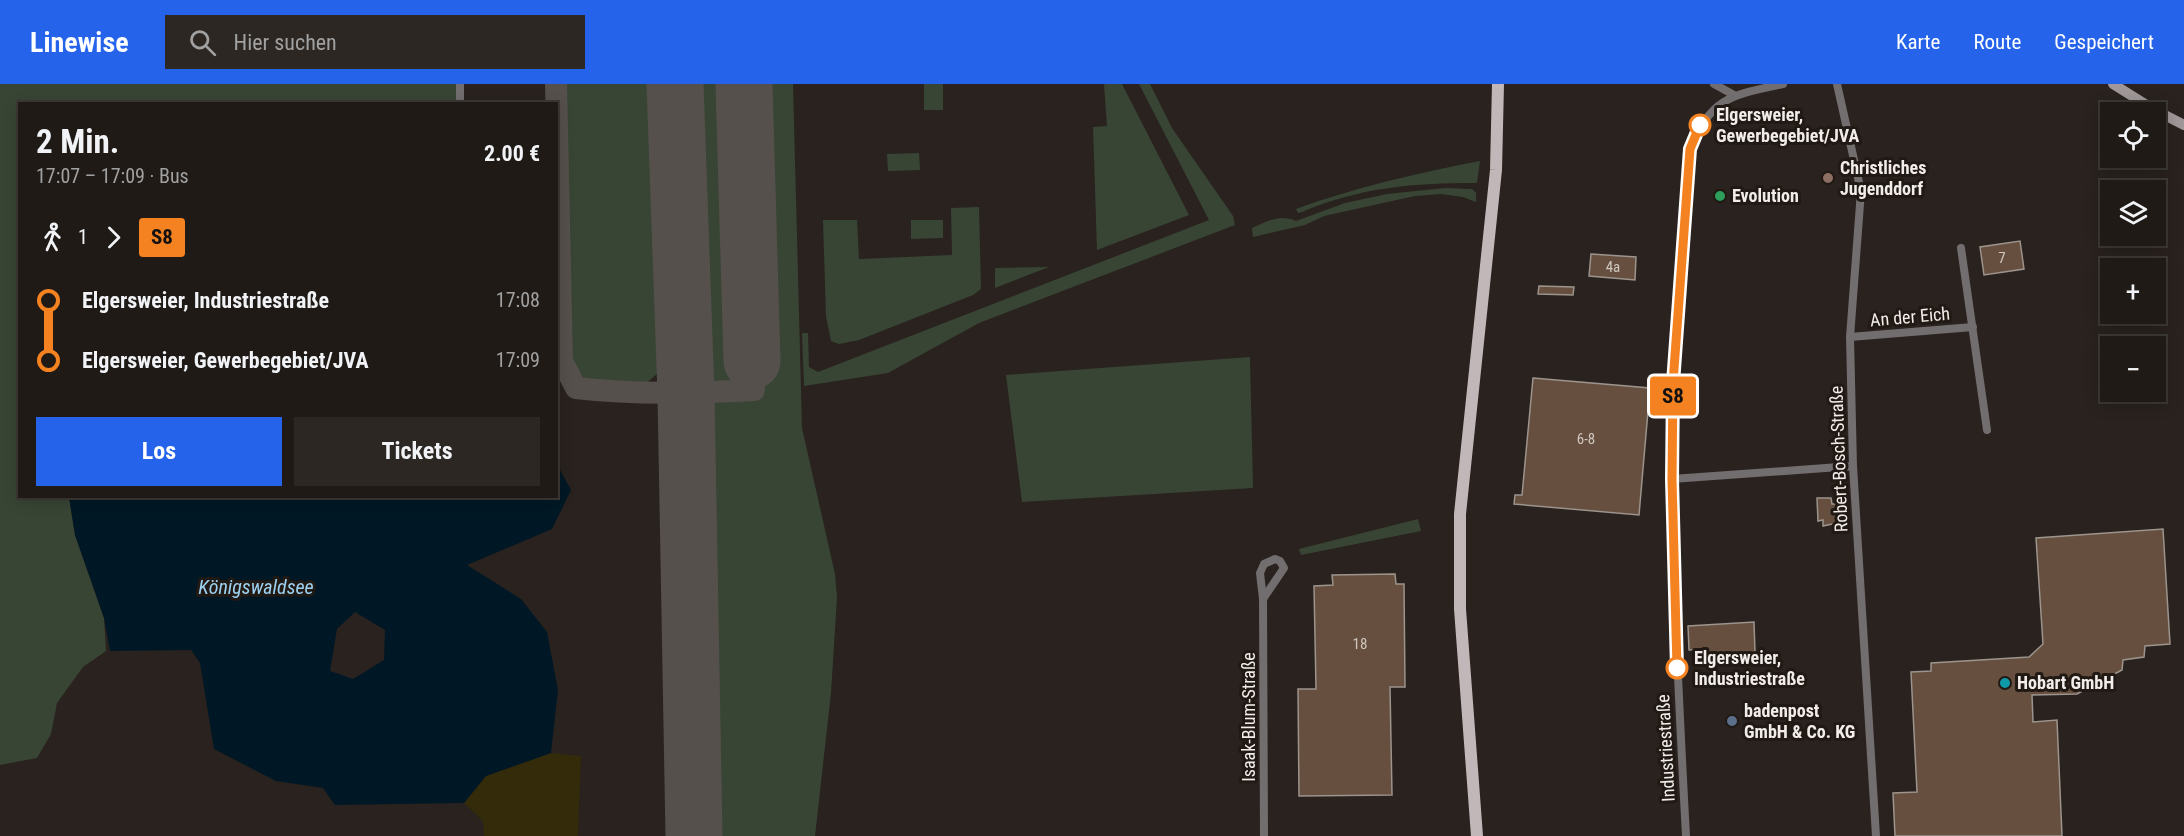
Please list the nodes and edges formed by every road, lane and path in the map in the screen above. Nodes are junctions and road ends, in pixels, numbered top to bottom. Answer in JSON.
{"nodes":[{"id":1,"x":460,"y":84,"type":"edge"},
{"id":2,"x":1498,"y":84,"type":"edge"},
{"id":3,"x":1714,"y":84,"type":"edge"},
{"id":4,"x":1783,"y":84,"type":"edge"},
{"id":5,"x":1838,"y":84,"type":"edge"},
{"id":6,"x":2113,"y":84,"type":"edge"},
{"id":7,"x":1734,"y":95,"type":"junction"},
{"id":8,"x":460,"y":102,"type":"edge"},
{"id":9,"x":2184,"y":124,"type":"edge"},
{"id":10,"x":1961,"y":248,"type":"dead end"},
{"id":11,"x":1973,"y":327,"type":"junction"},
{"id":12,"x":1850,"y":337,"type":"junction"},
{"id":13,"x":1987,"y":430,"type":"dead end"},
{"id":14,"x":1853,"y":466,"type":"junction"},
{"id":15,"x":1672,"y":479,"type":"junction"},
{"id":16,"x":1263,"y":599,"type":"junction"},
{"id":17,"x":1264,"y":836,"type":"edge"},
{"id":18,"x":1477,"y":836,"type":"edge"},
{"id":19,"x":1686,"y":836,"type":"edge"},
{"id":20,"x":1876,"y":836,"type":"edge"}],
"edges":[{"from":1,"to":8,"type":"street"},
{"from":2,"to":18,"type":"main road"},
{"from":3,"to":7,"type":"street"},
{"from":4,"to":7,"type":"street"},
{"from":5,"to":12,"type":"street","name":"Robert-Bosch-Straße"},
{"from":6,"to":9,"type":"street"},
{"from":7,"to":15,"type":"street","name":"Industriestraße"},
{"from":10,"to":11,"type":"street","name":"An der Eich"},
{"from":11,"to":12,"type":"street","name":"An der Eich"},
{"from":11,"to":13,"type":"street","name":"An der Eich"},
{"from":12,"to":14,"type":"street","name":"Robert-Bosch-Straße"},
{"from":14,"to":15,"type":"street"},
{"from":14,"to":20,"type":"street","name":"Robert-Bosch-Straße"},
{"from":15,"to":19,"type":"street","name":"Industriestraße"},
{"from":16,"to":16,"type":"street","name":"Isaak-Blum-Straße"},
{"from":16,"to":17,"type":"street","name":"Isaak-Blum-Straße"}]}
